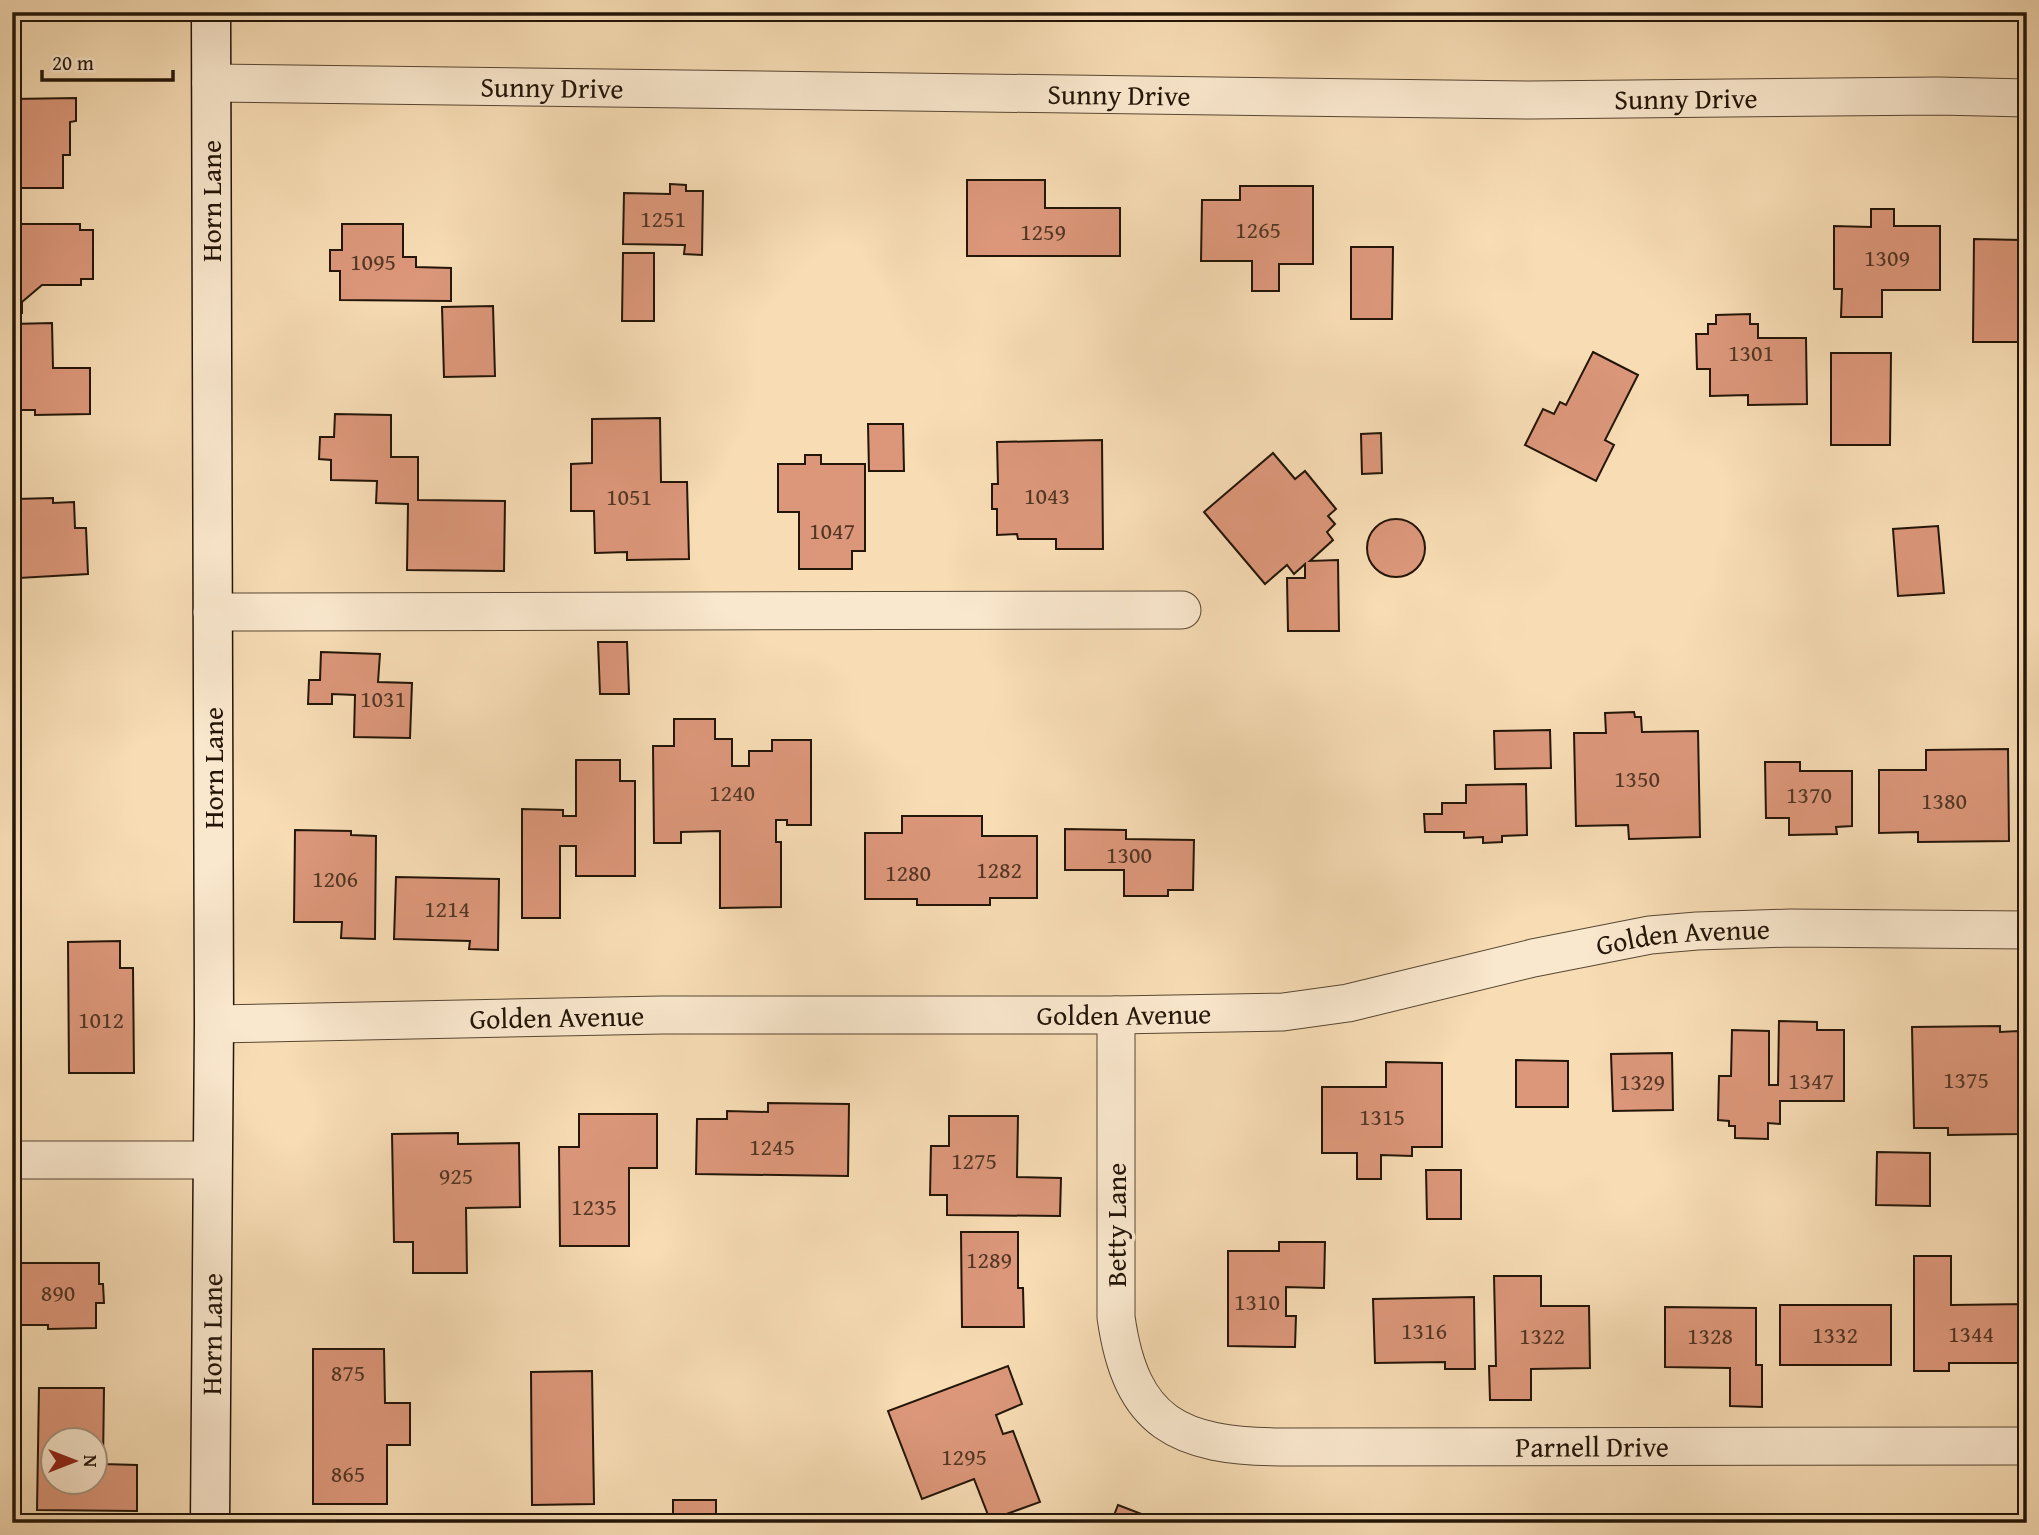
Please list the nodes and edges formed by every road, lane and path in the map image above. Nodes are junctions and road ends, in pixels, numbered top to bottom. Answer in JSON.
{"nodes":[{"id":1,"x":211,"y":12,"type":"edge"},
{"id":2,"x":211,"y":83,"type":"junction"},
{"id":3,"x":2027,"y":98,"type":"edge"},
{"id":4,"x":1182,"y":610,"type":"dead end"},
{"id":5,"x":212,"y":612,"type":"junction"},
{"id":6,"x":2027,"y":930,"type":"edge"},
{"id":7,"x":1116,"y":1015,"type":"junction"},
{"id":8,"x":214,"y":1024,"type":"junction"},
{"id":9,"x":12,"y":1160,"type":"edge"},
{"id":10,"x":212,"y":1160,"type":"junction"},
{"id":11,"x":1163,"y":1421,"type":"joint"},
{"id":12,"x":2027,"y":1446,"type":"edge"},
{"id":13,"x":210,"y":1523,"type":"edge"}],
"edges":[{"from":1,"to":2,"type":"street","name":"Horn Lane"},
{"from":2,"to":3,"type":"street","name":"Sunny Drive"},
{"from":2,"to":5,"type":"street","name":"Horn Lane"},
{"from":4,"to":5,"type":"street"},
{"from":5,"to":8,"type":"street","name":"Horn Lane"},
{"from":6,"to":7,"type":"street","name":"Golden Avenue"},
{"from":7,"to":8,"type":"street","name":"Golden Avenue"},
{"from":7,"to":11,"type":"street","name":"Betty Lane"},
{"from":8,"to":10,"type":"street","name":"Horn Lane"},
{"from":9,"to":10,"type":"street"},
{"from":10,"to":13,"type":"street","name":"Horn Lane"},
{"from":11,"to":12,"type":"street","name":"Parnell Drive"}]}
